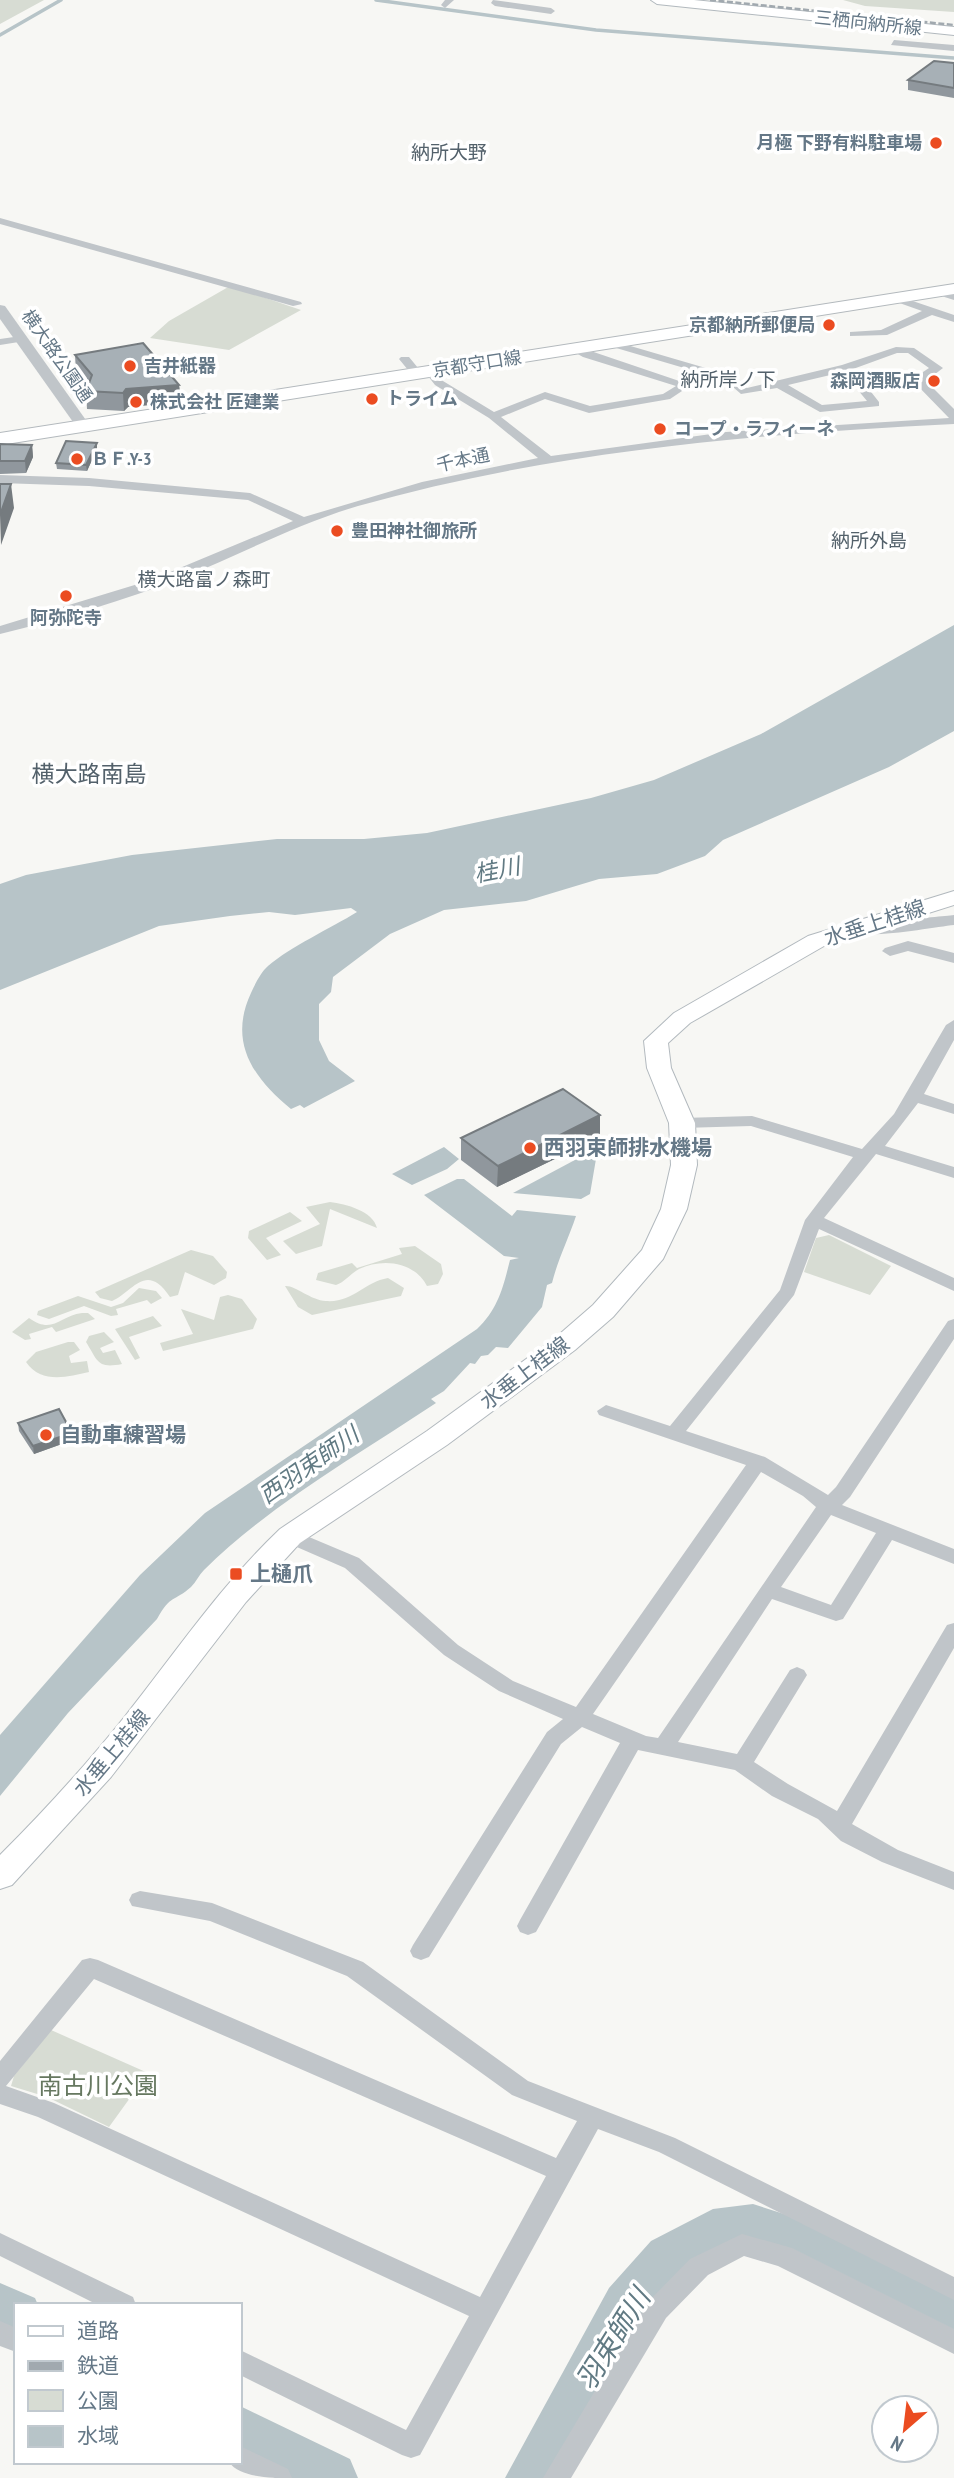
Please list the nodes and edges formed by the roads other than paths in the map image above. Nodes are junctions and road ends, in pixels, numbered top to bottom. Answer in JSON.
{"nodes":[{"id":1,"x":499,"y":0,"type":"edge"},
{"id":2,"x":657,"y":0,"type":"edge"},
{"id":3,"x":550,"y":11,"type":"dead end"},
{"id":4,"x":947,"y":31,"type":"edge"},
{"id":5,"x":894,"y":43,"type":"dead end"},
{"id":6,"x":931,"y":46,"type":"junction"},
{"id":7,"x":954,"y":48,"type":"edge"},
{"id":8,"x":0,"y":220,"type":"edge"},
{"id":9,"x":949,"y":293,"type":"edge"},
{"id":10,"x":895,"y":298,"type":"junction"},
{"id":11,"x":297,"y":304,"type":"dead end"},
{"id":12,"x":0,"y":309,"type":"edge"},
{"id":13,"x":932,"y":311,"type":"junction"},
{"id":14,"x":954,"y":319,"type":"edge"},
{"id":15,"x":854,"y":334,"type":"dead end"},
{"id":16,"x":21,"y":339,"type":"junction"},
{"id":17,"x":0,"y":342,"type":"edge"},
{"id":18,"x":610,"y":343,"type":"junction"},
{"id":19,"x":573,"y":348,"type":"junction"},
{"id":20,"x":405,"y":359,"type":"dead end"},
{"id":21,"x":846,"y":368,"type":"junction"},
{"id":22,"x":424,"y":373,"type":"junction"},
{"id":23,"x":780,"y":385,"type":"junction"},
{"id":24,"x":493,"y":416,"type":"junction"},
{"id":25,"x":954,"y":419,"type":"edge"},
{"id":26,"x":83,"y":426,"type":"junction"},
{"id":27,"x":0,"y":439,"type":"edge"},
{"id":28,"x":548,"y":460,"type":"junction"},
{"id":29,"x":0,"y":479,"type":"edge"},
{"id":30,"x":302,"y":520,"type":"junction"},
{"id":31,"x":0,"y":629,"type":"edge"},
{"id":32,"x":954,"y":898,"type":"edge"},
{"id":33,"x":954,"y":920,"type":"edge"},
{"id":34,"x":850,"y":929,"type":"junction"},
{"id":35,"x":890,"y":951,"type":"dead end"},
{"id":36,"x":954,"y":958,"type":"edge"},
{"id":37,"x":954,"y":1026,"type":"edge"},
{"id":38,"x":948,"y":1047,"type":"edge"},
{"id":39,"x":913,"y":1096,"type":"junction"},
{"id":40,"x":954,"y":1109,"type":"edge"},
{"id":41,"x":682,"y":1123,"type":"junction"},
{"id":42,"x":870,"y":1152,"type":"junction"},
{"id":43,"x":954,"y":1173,"type":"edge"},
{"id":44,"x":814,"y":1220,"type":"junction"},
{"id":45,"x":954,"y":1284,"type":"edge"},
{"id":46,"x":954,"y":1325,"type":"edge"},
{"id":47,"x":606,"y":1411,"type":"dead end"},
{"id":48,"x":674,"y":1434,"type":"junction"},
{"id":49,"x":758,"y":1462,"type":"junction"},
{"id":50,"x":828,"y":1507,"type":"junction"},
{"id":51,"x":887,"y":1532,"type":"junction"},
{"id":52,"x":290,"y":1536,"type":"junction"},
{"id":53,"x":954,"y":1557,"type":"edge"},
{"id":54,"x":767,"y":1590,"type":"junction"},
{"id":55,"x":954,"y":1630,"type":"edge"},
{"id":56,"x":797,"y":1675,"type":"dead end"},
{"id":57,"x":579,"y":1718,"type":"junction"},
{"id":58,"x":633,"y":1740,"type":"junction"},
{"id":59,"x":662,"y":1749,"type":"junction"},
{"id":60,"x":742,"y":1764,"type":"junction"},
{"id":61,"x":839,"y":1827,"type":"junction"},
{"id":62,"x":0,"y":1876,"type":"edge"},
{"id":63,"x":954,"y":1881,"type":"edge"},
{"id":64,"x":140,"y":1900,"type":"dead end"},
{"id":65,"x":528,"y":1926,"type":"dead end"},
{"id":66,"x":421,"y":1951,"type":"dead end"},
{"id":67,"x":0,"y":2078,"type":"edge"},
{"id":68,"x":0,"y":2094,"type":"edge"},
{"id":69,"x":591,"y":2118,"type":"junction"},
{"id":70,"x":560,"y":2171,"type":"junction"},
{"id":71,"x":0,"y":2244,"type":"edge"},
{"id":72,"x":954,"y":2289,"type":"edge"},
{"id":73,"x":120,"y":2303,"type":"edge"},
{"id":74,"x":484,"y":2311,"type":"junction"},
{"id":75,"x":954,"y":2342,"type":"edge"},
{"id":76,"x":242,"y":2363,"type":"edge"},
{"id":77,"x":242,"y":2459,"type":"edge"},
{"id":78,"x":279,"y":2478,"type":"edge"},
{"id":79,"x":556,"y":2478,"type":"edge"}],
"edges":[{"from":1,"to":3,"type":"street"},
{"from":2,"to":4,"type":"main road","name":"三栖向納所線"},
{"from":4,"to":6,"type":"street"},
{"from":5,"to":6,"type":"street"},
{"from":6,"to":7,"type":"street"},
{"from":8,"to":11,"type":"street"},
{"from":9,"to":10,"type":"main road","name":"京都守口線"},
{"from":10,"to":13,"type":"street"},
{"from":10,"to":18,"type":"main road","name":"京都守口線"},
{"from":12,"to":16,"type":"street","name":"横大路公園通"},
{"from":13,"to":14,"type":"street"},
{"from":13,"to":15,"type":"street"},
{"from":16,"to":17,"type":"street"},
{"from":16,"to":26,"type":"street","name":"横大路公園通"},
{"from":18,"to":19,"type":"main road","name":"京都守口線"},
{"from":18,"to":23,"type":"street"},
{"from":19,"to":22,"type":"main road","name":"京都守口線"},
{"from":19,"to":24,"type":"street"},
{"from":20,"to":22,"type":"street"},
{"from":21,"to":23,"type":"street"},
{"from":21,"to":23,"type":"street"},
{"from":21,"to":25,"type":"street"},
{"from":22,"to":24,"type":"street"},
{"from":22,"to":26,"type":"main road","name":"京都守口線"},
{"from":24,"to":28,"type":"street"},
{"from":25,"to":28,"type":"street","name":"千本通"},
{"from":26,"to":27,"type":"main road","name":"京都守口線"},
{"from":28,"to":30,"type":"street","name":"千本通"},
{"from":29,"to":30,"type":"street"},
{"from":30,"to":31,"type":"street","name":"千本通"},
{"from":32,"to":34,"type":"main road","name":"水垂上桂線"},
{"from":33,"to":34,"type":"street"},
{"from":34,"to":41,"type":"main road","name":"水垂上桂線"},
{"from":35,"to":36,"type":"street"},
{"from":37,"to":38,"type":"street"},
{"from":38,"to":39,"type":"street"},
{"from":39,"to":40,"type":"street"},
{"from":39,"to":42,"type":"street"},
{"from":41,"to":42,"type":"street"},
{"from":41,"to":52,"type":"main road","name":"水垂上桂線"},
{"from":42,"to":43,"type":"street"},
{"from":42,"to":44,"type":"street"},
{"from":44,"to":45,"type":"street"},
{"from":44,"to":48,"type":"street"},
{"from":46,"to":50,"type":"street"},
{"from":47,"to":48,"type":"street"},
{"from":48,"to":49,"type":"street"},
{"from":49,"to":50,"type":"street"},
{"from":49,"to":57,"type":"street"},
{"from":50,"to":51,"type":"street"},
{"from":50,"to":54,"type":"street"},
{"from":51,"to":53,"type":"street"},
{"from":51,"to":54,"type":"street"},
{"from":52,"to":57,"type":"street"},
{"from":52,"to":62,"type":"main road","name":"水垂上桂線"},
{"from":54,"to":59,"type":"street"},
{"from":55,"to":61,"type":"street"},
{"from":56,"to":60,"type":"street"},
{"from":57,"to":58,"type":"street"},
{"from":57,"to":66,"type":"street"},
{"from":58,"to":59,"type":"street"},
{"from":58,"to":65,"type":"street"},
{"from":59,"to":60,"type":"street"},
{"from":60,"to":61,"type":"street"},
{"from":61,"to":63,"type":"street"},
{"from":64,"to":69,"type":"street"},
{"from":67,"to":70,"type":"street"},
{"from":68,"to":74,"type":"street"},
{"from":69,"to":70,"type":"street"},
{"from":69,"to":72,"type":"street"},
{"from":70,"to":74,"type":"street"},
{"from":71,"to":73,"type":"street"},
{"from":74,"to":76,"type":"street"},
{"from":75,"to":79,"type":"street"},
{"from":77,"to":78,"type":"street"}]}
